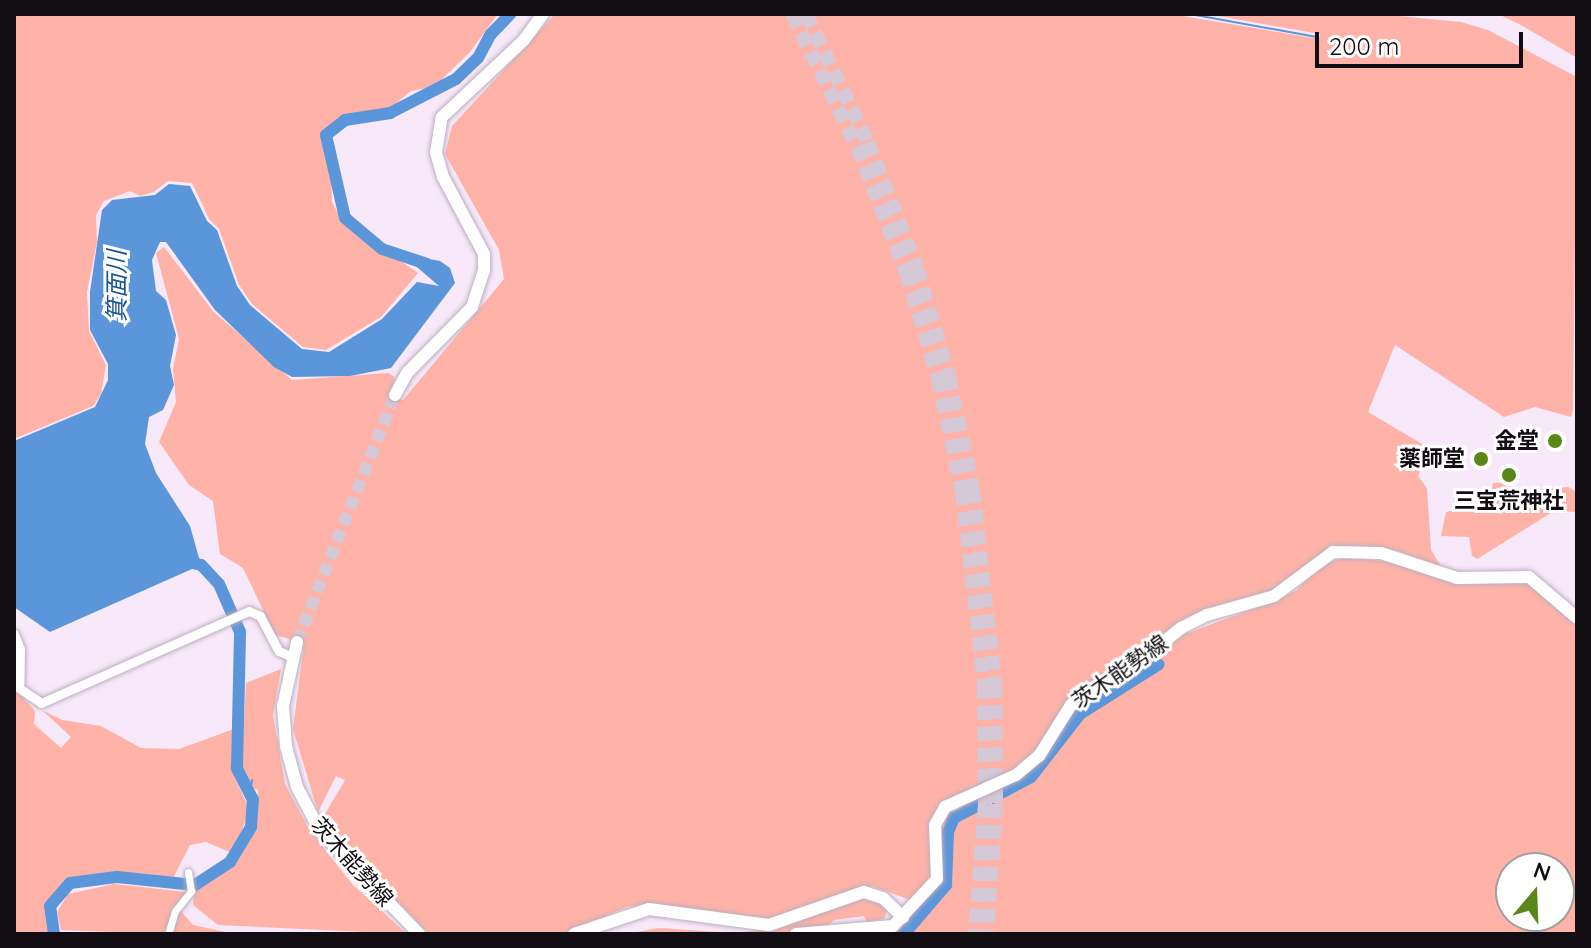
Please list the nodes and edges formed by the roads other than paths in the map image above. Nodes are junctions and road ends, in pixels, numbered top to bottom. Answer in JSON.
{"nodes":[{"id":1,"x":543,"y":14,"type":"edge"},
{"id":2,"x":395,"y":395,"type":"tunnel mouth"},
{"id":3,"x":1577,"y":618,"type":"edge"},
{"id":4,"x":14,"y":634,"type":"edge"},
{"id":5,"x":297,"y":642,"type":"tunnel mouth"},
{"id":6,"x":291,"y":659,"type":"junction"},
{"id":7,"x":188,"y":872,"type":"dead end"},
{"id":8,"x":903,"y":917,"type":"junction"},
{"id":9,"x":168,"y":934,"type":"edge"},
{"id":10,"x":419,"y":934,"type":"edge"},
{"id":11,"x":574,"y":934,"type":"edge"},
{"id":12,"x":796,"y":934,"type":"edge"}],
"edges":[{"from":1,"to":2,"type":"main road"},
{"from":3,"to":8,"type":"main road","name":"茨木能勢線"},
{"from":4,"to":6,"type":"street"},
{"from":5,"to":6,"type":"main road","name":"茨木能勢線"},
{"from":6,"to":10,"type":"main road","name":"茨木能勢線"},
{"from":7,"to":9,"type":"street"},
{"from":8,"to":11,"type":"main road"},
{"from":8,"to":12,"type":"main road"}]}
